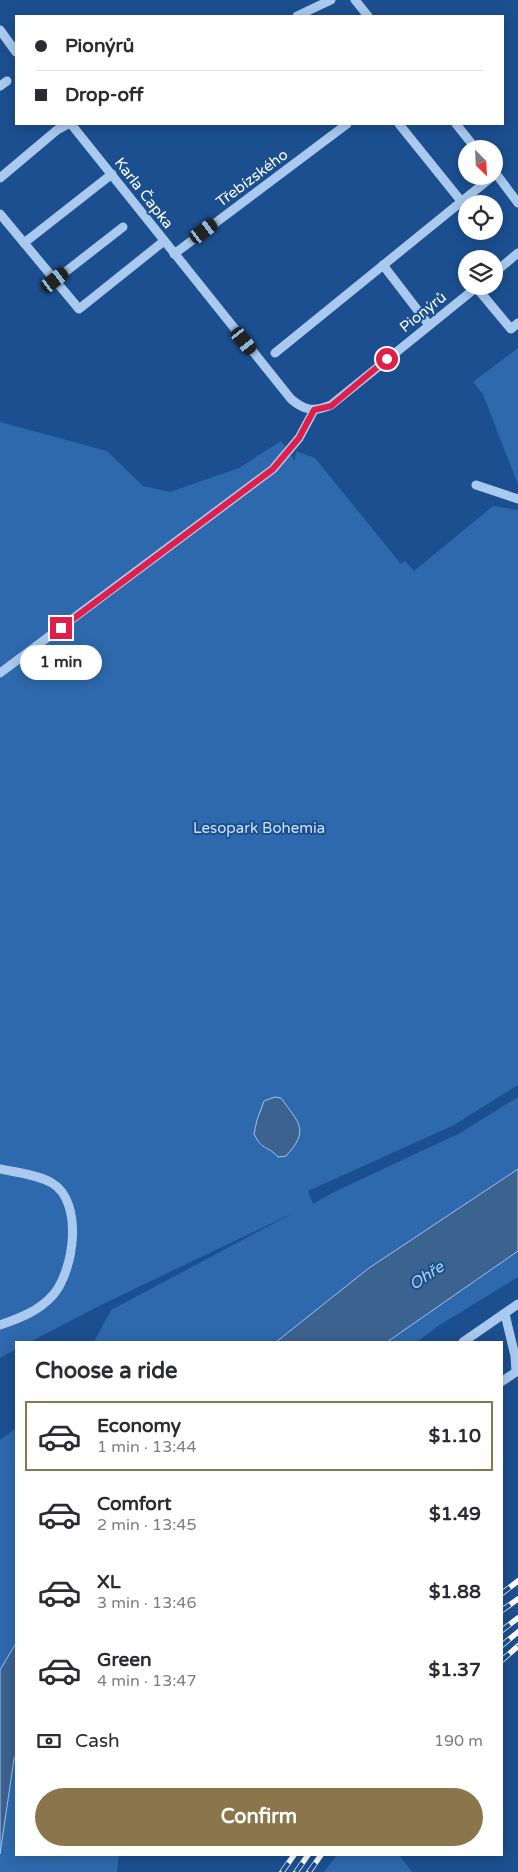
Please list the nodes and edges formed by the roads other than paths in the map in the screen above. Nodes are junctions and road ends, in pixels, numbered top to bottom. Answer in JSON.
{"nodes":[{"id":1,"x":355,"y":0,"type":"edge"},
{"id":2,"x":328,"y":1,"type":"edge"},
{"id":3,"x":298,"y":15,"type":"edge"},
{"id":4,"x":367,"y":15,"type":"edge"},
{"id":5,"x":0,"y":30,"type":"edge"},
{"id":6,"x":15,"y":51,"type":"edge"},
{"id":7,"x":67,"y":125,"type":"edge"},
{"id":8,"x":70,"y":125,"type":"edge"},
{"id":9,"x":346,"y":125,"type":"edge"},
{"id":10,"x":400,"y":125,"type":"edge"},
{"id":11,"x":457,"y":125,"type":"edge"},
{"id":12,"x":469,"y":140,"type":"edge"},
{"id":13,"x":112,"y":174,"type":"junction"},
{"id":14,"x":0,"y":178,"type":"edge"},
{"id":15,"x":481,"y":185,"type":"edge"},
{"id":16,"x":503,"y":185,"type":"edge"},
{"id":17,"x":468,"y":195,"type":"edge"},
{"id":18,"x":458,"y":197,"type":"edge"},
{"id":19,"x":458,"y":203,"type":"edge"},
{"id":20,"x":518,"y":203,"type":"edge"},
{"id":21,"x":0,"y":214,"type":"edge"},
{"id":22,"x":123,"y":228,"type":"dead end"},
{"id":23,"x":164,"y":241,"type":"junction"},
{"id":24,"x":24,"y":243,"type":"junction"},
{"id":25,"x":518,"y":253,"type":"edge"},
{"id":26,"x":174,"y":254,"type":"junction"},
{"id":27,"x":383,"y":265,"type":"junction"},
{"id":28,"x":503,"y":266,"type":"edge"},
{"id":29,"x":55,"y":280,"type":"junction"},
{"id":30,"x":467,"y":295,"type":"edge"},
{"id":31,"x":483,"y":295,"type":"edge"},
{"id":32,"x":518,"y":323,"type":"edge"},
{"id":33,"x":430,"y":325,"type":"junction"},
{"id":34,"x":275,"y":353,"type":"dead end"},
{"id":35,"x":314,"y":410,"type":"junction"},
{"id":36,"x":476,"y":484,"type":"dead end"},
{"id":37,"x":518,"y":499,"type":"edge"},
{"id":38,"x":0,"y":673,"type":"edge"},
{"id":39,"x":0,"y":1169,"type":"edge"},
{"id":40,"x":518,"y":1304,"type":"edge"},
{"id":41,"x":505,"y":1314,"type":"junction"},
{"id":42,"x":0,"y":1325,"type":"edge"},
{"id":43,"x":464,"y":1341,"type":"edge"},
{"id":44,"x":503,"y":1381,"type":"edge"}],
"edges":[{"from":1,"to":4,"type":"street"},
{"from":2,"to":3,"type":"street"},
{"from":5,"to":6,"type":"street"},
{"from":7,"to":14,"type":"street"},
{"from":8,"to":13,"type":"street","name":"Karla Čapka"},
{"from":9,"to":26,"type":"street","name":"Třebízského"},
{"from":10,"to":18,"type":"street"},
{"from":11,"to":12,"type":"street"},
{"from":13,"to":23,"type":"street","name":"Karla Čapka"},
{"from":13,"to":24,"type":"street"},
{"from":15,"to":17,"type":"street"},
{"from":16,"to":20,"type":"street"},
{"from":19,"to":27,"type":"street"},
{"from":21,"to":24,"type":"street"},
{"from":22,"to":29,"type":"street"},
{"from":23,"to":26,"type":"street","name":"Karla Čapka"},
{"from":23,"to":29,"type":"street"},
{"from":24,"to":29,"type":"street"},
{"from":25,"to":28,"type":"street"},
{"from":26,"to":35,"type":"street","name":"Karla Čapka"},
{"from":27,"to":33,"type":"street"},
{"from":27,"to":34,"type":"street"},
{"from":30,"to":33,"type":"street","name":"Pionýrů"},
{"from":31,"to":32,"type":"street"},
{"from":33,"to":35,"type":"street","name":"Pionýrů"},
{"from":35,"to":38,"type":"street"},
{"from":36,"to":37,"type":"street"},
{"from":39,"to":42,"type":"street"},
{"from":40,"to":41,"type":"street"},
{"from":41,"to":43,"type":"street"},
{"from":41,"to":44,"type":"street"}]}
